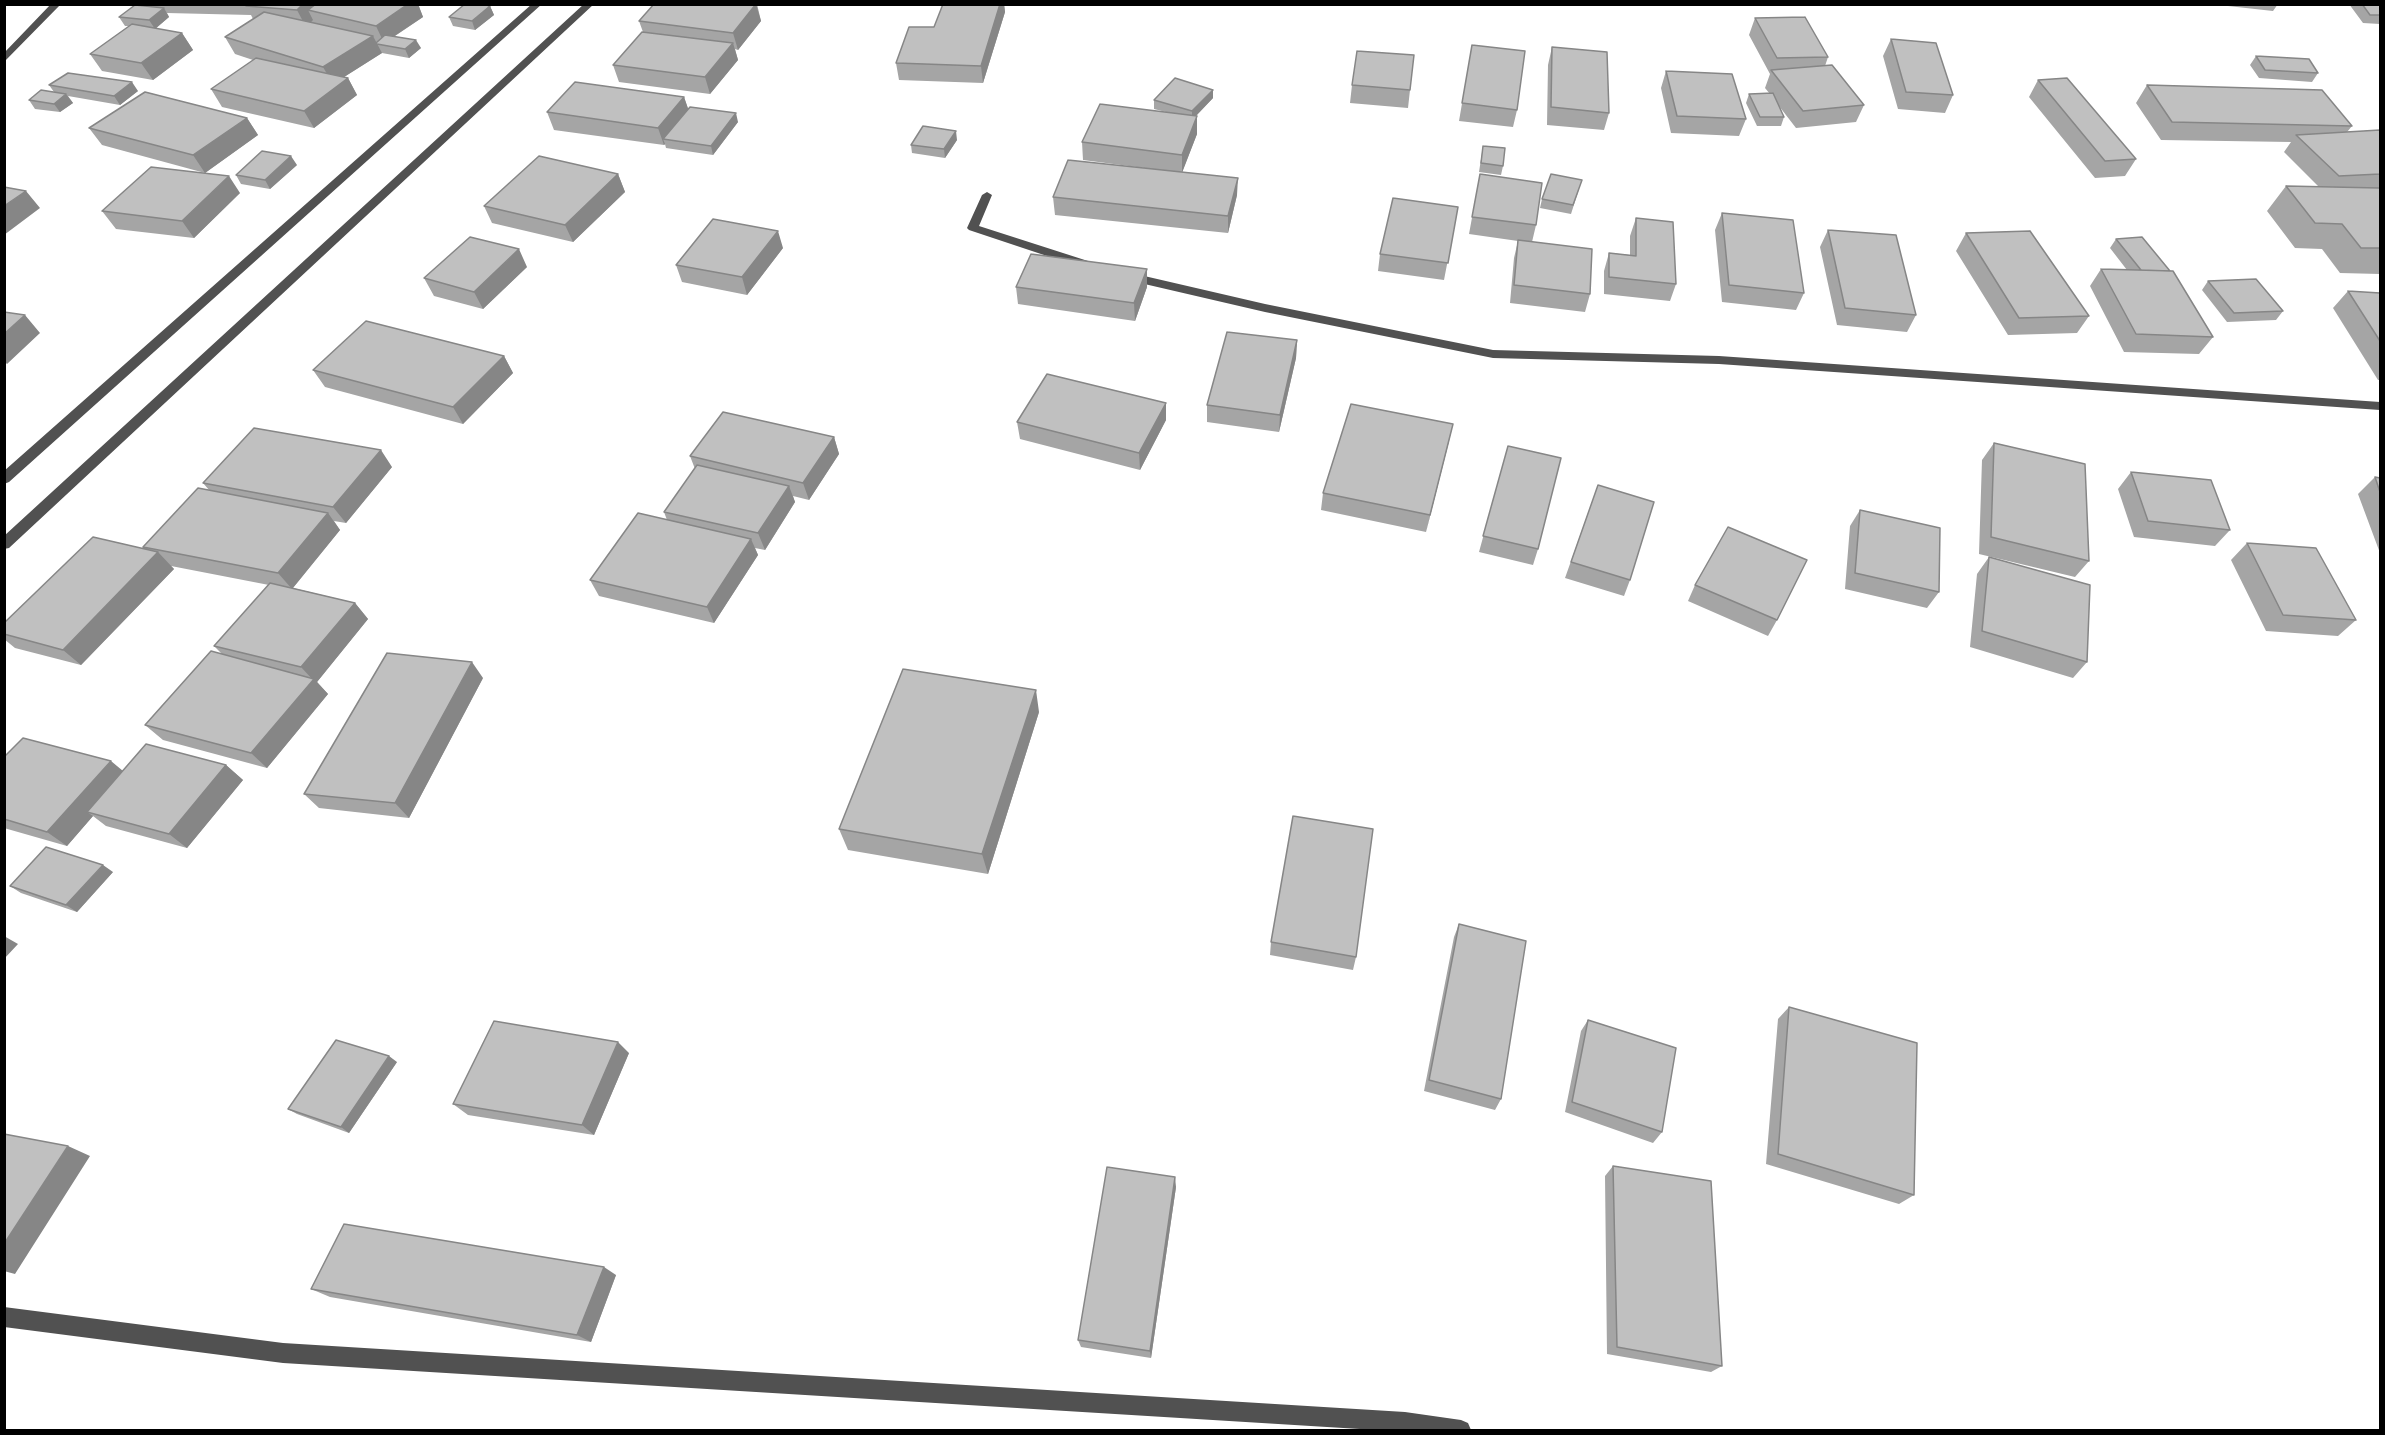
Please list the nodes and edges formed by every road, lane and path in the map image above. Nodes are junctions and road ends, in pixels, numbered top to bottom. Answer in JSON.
{"nodes":[{"id":1,"x":57,"y":4,"type":"edge"},
{"id":2,"x":538,"y":4,"type":"edge"},
{"id":3,"x":590,"y":4,"type":"edge"},
{"id":4,"x":4,"y":59,"type":"edge"},
{"id":5,"x":987,"y":195,"type":"dead end"},
{"id":6,"x":2380,"y":406,"type":"edge"},
{"id":7,"x":4,"y":479,"type":"edge"},
{"id":8,"x":4,"y":544,"type":"edge"},
{"id":9,"x":4,"y":1317,"type":"edge"},
{"id":10,"x":1461,"y":1431,"type":"edge"}],
"edges":[{"from":1,"to":4,"type":"street"},
{"from":2,"to":7,"type":"street"},
{"from":3,"to":8,"type":"street"},
{"from":5,"to":6,"type":"street"},
{"from":9,"to":10,"type":"street"}]}
